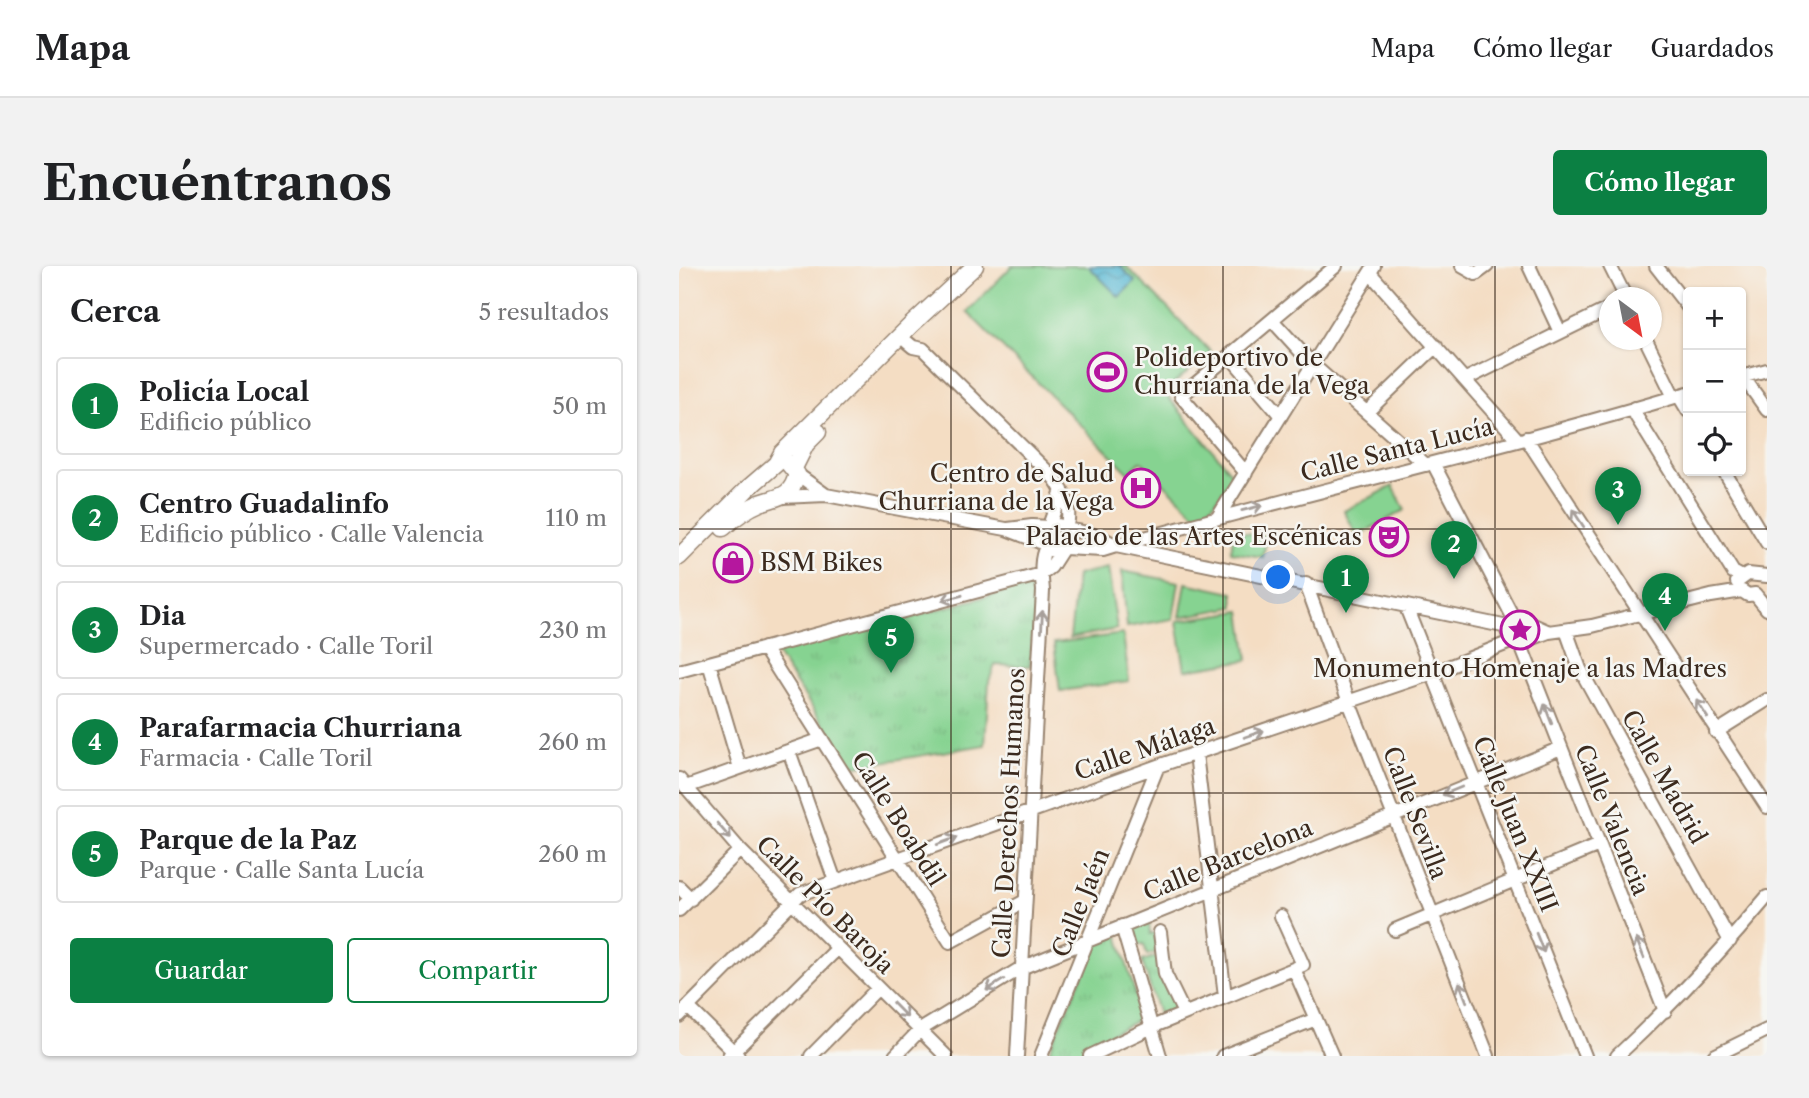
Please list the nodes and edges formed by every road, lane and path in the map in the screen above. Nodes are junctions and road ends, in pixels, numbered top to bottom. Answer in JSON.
{"nodes":[{"id":1,"x":975,"y":266,"type":"edge"},
{"id":2,"x":984,"y":266,"type":"edge"},
{"id":3,"x":1336,"y":266,"type":"edge"},
{"id":4,"x":1487,"y":266,"type":"edge"},
{"id":5,"x":1529,"y":266,"type":"edge"},
{"id":6,"x":1610,"y":266,"type":"edge"},
{"id":7,"x":1656,"y":266,"type":"edge"},
{"id":8,"x":1467,"y":267,"type":"edge"},
{"id":9,"x":1372,"y":269,"type":"edge"},
{"id":10,"x":1620,"y":287,"type":"edge"},
{"id":11,"x":1683,"y":301,"type":"edge"},
{"id":12,"x":1599,"y":313,"type":"edge"},
{"id":13,"x":1272,"y":320,"type":"junction"},
{"id":14,"x":1560,"y":332,"type":"junction"},
{"id":15,"x":907,"y":342,"type":"junction"},
{"id":16,"x":1436,"y":346,"type":"junction"},
{"id":17,"x":1652,"y":350,"type":"edge"},
{"id":18,"x":1230,"y":356,"type":"junction"},
{"id":19,"x":1313,"y":365,"type":"junction"},
{"id":20,"x":1767,"y":370,"type":"edge"},
{"id":21,"x":1746,"y":375,"type":"edge"},
{"id":22,"x":1466,"y":379,"type":"junction"},
{"id":23,"x":1746,"y":383,"type":"edge"},
{"id":24,"x":1680,"y":395,"type":"edge"},
{"id":25,"x":1634,"y":408,"type":"junction"},
{"id":26,"x":1767,"y":410,"type":"edge"},
{"id":27,"x":1367,"y":412,"type":"junction"},
{"id":28,"x":1281,"y":416,"type":"junction"},
{"id":29,"x":1522,"y":439,"type":"junction"},
{"id":30,"x":1429,"y":464,"type":"junction"},
{"id":31,"x":787,"y":467,"type":"junction"},
{"id":32,"x":1246,"y":473,"type":"junction"},
{"id":33,"x":1727,"y":476,"type":"edge"},
{"id":34,"x":1063,"y":490,"type":"junction"},
{"id":35,"x":758,"y":491,"type":"junction"},
{"id":36,"x":826,"y":495,"type":"junction"},
{"id":37,"x":781,"y":497,"type":"junction"},
{"id":38,"x":1218,"y":517,"type":"junction"},
{"id":39,"x":1050,"y":527,"type":"junction"},
{"id":40,"x":1006,"y":529,"type":"junction"},
{"id":41,"x":1066,"y":529,"type":"junction"},
{"id":42,"x":1767,"y":543,"type":"edge"},
{"id":43,"x":1046,"y":545,"type":"junction"},
{"id":44,"x":1116,"y":546,"type":"junction"},
{"id":45,"x":1063,"y":549,"type":"junction"},
{"id":46,"x":679,"y":557,"type":"edge"},
{"id":47,"x":679,"y":571,"type":"edge"},
{"id":48,"x":1042,"y":573,"type":"junction"},
{"id":49,"x":1754,"y":583,"type":"edge"},
{"id":50,"x":1306,"y":584,"type":"junction"},
{"id":51,"x":1406,"y":607,"type":"junction"},
{"id":52,"x":1767,"y":609,"type":"edge"},
{"id":53,"x":1641,"y":614,"type":"junction"},
{"id":54,"x":1511,"y":623,"type":"junction"},
{"id":55,"x":1566,"y":631,"type":"junction"},
{"id":56,"x":1524,"y":637,"type":"junction"},
{"id":57,"x":764,"y":648,"type":"junction"},
{"id":58,"x":709,"y":663,"type":"junction"},
{"id":59,"x":679,"y":671,"type":"edge"},
{"id":60,"x":1433,"y":673,"type":"junction"},
{"id":61,"x":1767,"y":700,"type":"edge"},
{"id":62,"x":1349,"y":702,"type":"junction"},
{"id":63,"x":1716,"y":732,"type":"junction"},
{"id":64,"x":822,"y":739,"type":"junction"},
{"id":65,"x":1561,"y":748,"type":"junction"},
{"id":66,"x":789,"y":751,"type":"junction"},
{"id":67,"x":1196,"y":754,"type":"junction"},
{"id":68,"x":1159,"y":766,"type":"junction"},
{"id":69,"x":740,"y":768,"type":"junction"},
{"id":70,"x":1476,"y":782,"type":"junction"},
{"id":71,"x":682,"y":783,"type":"edge"},
{"id":72,"x":1766,"y":802,"type":"edge"},
{"id":73,"x":1031,"y":811,"type":"junction"},
{"id":74,"x":1393,"y":815,"type":"junction"},
{"id":75,"x":1599,"y":845,"type":"junction"},
{"id":76,"x":740,"y":850,"type":"junction"},
{"id":77,"x":899,"y":858,"type":"junction"},
{"id":78,"x":1515,"y":880,"type":"junction"},
{"id":79,"x":835,"y":881,"type":"junction"},
{"id":80,"x":679,"y":887,"type":"edge"},
{"id":81,"x":1214,"y":889,"type":"junction"},
{"id":82,"x":1767,"y":897,"type":"edge"},
{"id":83,"x":691,"y":899,"type":"junction"},
{"id":84,"x":793,"y":901,"type":"junction"},
{"id":85,"x":1025,"y":901,"type":"junction"},
{"id":86,"x":679,"y":911,"type":"edge"},
{"id":87,"x":1432,"y":915,"type":"junction"},
{"id":88,"x":1281,"y":916,"type":"dead end"},
{"id":89,"x":1122,"y":926,"type":"junction"},
{"id":90,"x":1395,"y":930,"type":"dead end"},
{"id":91,"x":1160,"y":932,"type":"dead end"},
{"id":92,"x":1089,"y":939,"type":"junction"},
{"id":93,"x":1730,"y":941,"type":"junction"},
{"id":94,"x":838,"y":948,"type":"junction"},
{"id":95,"x":1021,"y":968,"type":"junction"},
{"id":96,"x":1294,"y":969,"type":"junction"},
{"id":97,"x":878,"y":988,"type":"junction"},
{"id":98,"x":1225,"y":996,"type":"junction"},
{"id":99,"x":1665,"y":1011,"type":"junction"},
{"id":100,"x":684,"y":1012,"type":"edge"},
{"id":101,"x":1184,"y":1013,"type":"junction"},
{"id":102,"x":1316,"y":1019,"type":"junction"},
{"id":103,"x":1152,"y":1027,"type":"junction"},
{"id":104,"x":1767,"y":1030,"type":"edge"},
{"id":105,"x":920,"y":1031,"type":"junction"},
{"id":106,"x":733,"y":1055,"type":"edge"},
{"id":107,"x":811,"y":1056,"type":"edge"},
{"id":108,"x":895,"y":1056,"type":"edge"},
{"id":109,"x":946,"y":1056,"type":"edge"},
{"id":110,"x":1017,"y":1056,"type":"edge"},
{"id":111,"x":1041,"y":1056,"type":"edge"},
{"id":112,"x":1090,"y":1056,"type":"edge"},
{"id":113,"x":1160,"y":1056,"type":"edge"},
{"id":114,"x":1223,"y":1056,"type":"edge"},
{"id":115,"x":1332,"y":1056,"type":"edge"},
{"id":116,"x":1488,"y":1056,"type":"edge"},
{"id":117,"x":1585,"y":1056,"type":"edge"},
{"id":118,"x":1617,"y":1056,"type":"edge"},
{"id":119,"x":1714,"y":1056,"type":"edge"}],
"edges":[{"from":1,"to":31,"type":"main road"},
{"from":2,"to":15,"type":"main road"},
{"from":3,"to":13,"type":"street"},
{"from":4,"to":8,"type":"street"},
{"from":5,"to":14,"type":"street"},
{"from":6,"to":10,"type":"street"},
{"from":7,"to":11,"type":"street"},
{"from":9,"to":16,"type":"street"},
{"from":9,"to":19,"type":"street"},
{"from":12,"to":14,"type":"street"},
{"from":13,"to":18,"type":"street"},
{"from":13,"to":19,"type":"street"},
{"from":14,"to":22,"type":"street"},
{"from":15,"to":31,"type":"main road"},
{"from":15,"to":34,"type":"street"},
{"from":16,"to":22,"type":"street"},
{"from":16,"to":27,"type":"street"},
{"from":17,"to":24,"type":"street"},
{"from":18,"to":28,"type":"street"},
{"from":18,"to":32,"type":"street"},
{"from":19,"to":27,"type":"street"},
{"from":19,"to":28,"type":"street"},
{"from":20,"to":21,"type":"street"},
{"from":22,"to":29,"type":"street"},
{"from":23,"to":26,"type":"street"},
{"from":24,"to":25,"type":"street","name":"Calle Santa Lucía"},
{"from":25,"to":29,"type":"street","name":"Calle Santa Lucía"},
{"from":25,"to":49,"type":"street"},
{"from":27,"to":30,"type":"street"},
{"from":28,"to":32,"type":"street"},
{"from":29,"to":30,"type":"street","name":"Calle Santa Lucía"},
{"from":53,"to":29,"type":"street","one_way":true},
{"from":38,"to":30,"type":"street","name":"Calle Santa Lucía","one_way":true},
{"from":30,"to":54,"type":"street"},
{"from":31,"to":35,"type":"main road"},
{"from":31,"to":36,"type":"street"},
{"from":31,"to":37,"type":"main road"},
{"from":32,"to":38,"type":"street"},
{"from":33,"to":42,"type":"street"},
{"from":34,"to":39,"type":"street"},
{"from":34,"to":41,"type":"street"},
{"from":35,"to":37,"type":"main road"},
{"from":35,"to":46,"type":"main road"},
{"from":35,"to":47,"type":"main road"},
{"from":36,"to":37,"type":"street"},
{"from":36,"to":40,"type":"street"},
{"from":38,"to":44,"type":"street","name":"Calle Santa Lucía"},
{"from":39,"to":40,"type":"street"},
{"from":39,"to":41,"type":"street"},
{"from":39,"to":43,"type":"street"},
{"from":40,"to":43,"type":"street"},
{"from":41,"to":44,"type":"street"},
{"from":41,"to":45,"type":"street"},
{"from":43,"to":45,"type":"street"},
{"from":43,"to":48,"type":"street","name":"Calle Derechos Humanos"},
{"from":44,"to":45,"type":"street"},
{"from":44,"to":50,"type":"street"},
{"from":45,"to":48,"type":"street"},
{"from":48,"to":57,"type":"street","one_way":true},
{"from":73,"to":48,"type":"street","name":"Calle Derechos Humanos","one_way":true},
{"from":49,"to":52,"type":"street"},
{"from":49,"to":53,"type":"street","name":"Calle Málaga"},
{"from":50,"to":51,"type":"street"},
{"from":50,"to":62,"type":"street","name":"Calle Sevilla"},
{"from":51,"to":54,"type":"street"},
{"from":51,"to":60,"type":"street","name":"Calle Juan XXIII"},
{"from":53,"to":55,"type":"street","name":"Calle Málaga"},
{"from":63,"to":53,"type":"street","one_way":true},
{"from":54,"to":56,"type":"street","name":"Calle Valencia"},
{"from":54,"to":56,"type":"street"},
{"from":55,"to":56,"type":"street","name":"Calle Málaga"},
{"from":55,"to":93,"type":"street","name":"Calle Madrid"},
{"from":56,"to":60,"type":"street","name":"Calle Málaga"},
{"from":65,"to":56,"type":"street","name":"Calle Valencia","one_way":true},
{"from":57,"to":58,"type":"street"},
{"from":57,"to":64,"type":"street","name":"Calle Boabdil"},
{"from":58,"to":59,"type":"street"},
{"from":58,"to":69,"type":"street"},
{"from":60,"to":62,"type":"street","name":"Calle Málaga"},
{"from":60,"to":70,"type":"street","name":"Calle Juan XXIII"},
{"from":61,"to":63,"type":"street"},
{"from":67,"to":62,"type":"street","name":"Calle Málaga","one_way":true},
{"from":62,"to":74,"type":"street","name":"Calle Sevilla"},
{"from":63,"to":72,"type":"street"},
{"from":64,"to":66,"type":"street"},
{"from":64,"to":77,"type":"street","name":"Calle Boabdil"},
{"from":65,"to":70,"type":"street","name":"Calle Barcelona"},
{"from":65,"to":75,"type":"street","name":"Calle Valencia"},
{"from":66,"to":69,"type":"street"},
{"from":66,"to":79,"type":"street"},
{"from":67,"to":68,"type":"street","name":"Calle Málaga"},
{"from":67,"to":81,"type":"street"},
{"from":68,"to":73,"type":"street","name":"Calle Málaga"},
{"from":68,"to":92,"type":"street","name":"Calle Jaén"},
{"from":69,"to":71,"type":"street"},
{"from":70,"to":74,"type":"street","name":"Calle Barcelona","one_way":true},
{"from":70,"to":78,"type":"street","name":"Calle Juan XXIII"},
{"from":71,"to":76,"type":"street","name":"Calle Pío Baroja","one_way":true},
{"from":77,"to":73,"type":"street","name":"Calle Málaga","one_way":true},
{"from":73,"to":85,"type":"street","name":"Calle Derechos Humanos"},
{"from":74,"to":81,"type":"street","name":"Calle Barcelona"},
{"from":74,"to":87,"type":"street","name":"Calle Sevilla"},
{"from":75,"to":78,"type":"street"},
{"from":99,"to":75,"type":"street","name":"Calle Valencia","one_way":true},
{"from":76,"to":83,"type":"street"},
{"from":76,"to":84,"type":"street","name":"Calle Pío Baroja"},
{"from":77,"to":79,"type":"street","name":"Calle Málaga"},
{"from":77,"to":85,"type":"street","name":"Calle Boabdil"},
{"from":78,"to":87,"type":"street"},
{"from":78,"to":117,"type":"street","name":"Calle Juan XXIII","one_way":true},
{"from":79,"to":84,"type":"street","name":"Calle Málaga"},
{"from":80,"to":83,"type":"street"},
{"from":81,"to":89,"type":"street","name":"Calle Barcelona"},
{"from":81,"to":98,"type":"street"},
{"from":82,"to":93,"type":"street"},
{"from":83,"to":86,"type":"street"},
{"from":84,"to":94,"type":"street","name":"Calle Pío Baroja"},
{"from":84,"to":100,"type":"street","name":"Calle Málaga"},
{"from":85,"to":95,"type":"street","name":"Calle Derechos Humanos"},
{"from":87,"to":90,"type":"street"},
{"from":116,"to":87,"type":"street","name":"Calle Sevilla","one_way":true},
{"from":88,"to":96,"type":"street"},
{"from":89,"to":92,"type":"street","name":"Calle Barcelona"},
{"from":89,"to":103,"type":"street"},
{"from":91,"to":101,"type":"street"},
{"from":92,"to":95,"type":"street","name":"Calle Barcelona"},
{"from":92,"to":111,"type":"street","name":"Calle Jaén"},
{"from":93,"to":99,"type":"street"},
{"from":94,"to":97,"type":"street","name":"Calle Pío Baroja"},
{"from":94,"to":106,"type":"street"},
{"from":95,"to":105,"type":"street","name":"Calle Barcelona","one_way":true},
{"from":95,"to":110,"type":"street","name":"Calle Derechos Humanos"},
{"from":96,"to":98,"type":"street"},
{"from":96,"to":102,"type":"street"},
{"from":97,"to":105,"type":"street","name":"Calle Pío Baroja","one_way":true},
{"from":97,"to":107,"type":"street"},
{"from":98,"to":101,"type":"street"},
{"from":99,"to":118,"type":"street"},
{"from":100,"to":106,"type":"street"},
{"from":101,"to":103,"type":"street"},
{"from":102,"to":114,"type":"street"},
{"from":102,"to":115,"type":"street"},
{"from":103,"to":112,"type":"street"},
{"from":103,"to":113,"type":"street"},
{"from":104,"to":119,"type":"street"},
{"from":105,"to":108,"type":"street","name":"Calle Barcelona"},
{"from":105,"to":109,"type":"street","name":"Calle Pío Baroja"}]}
